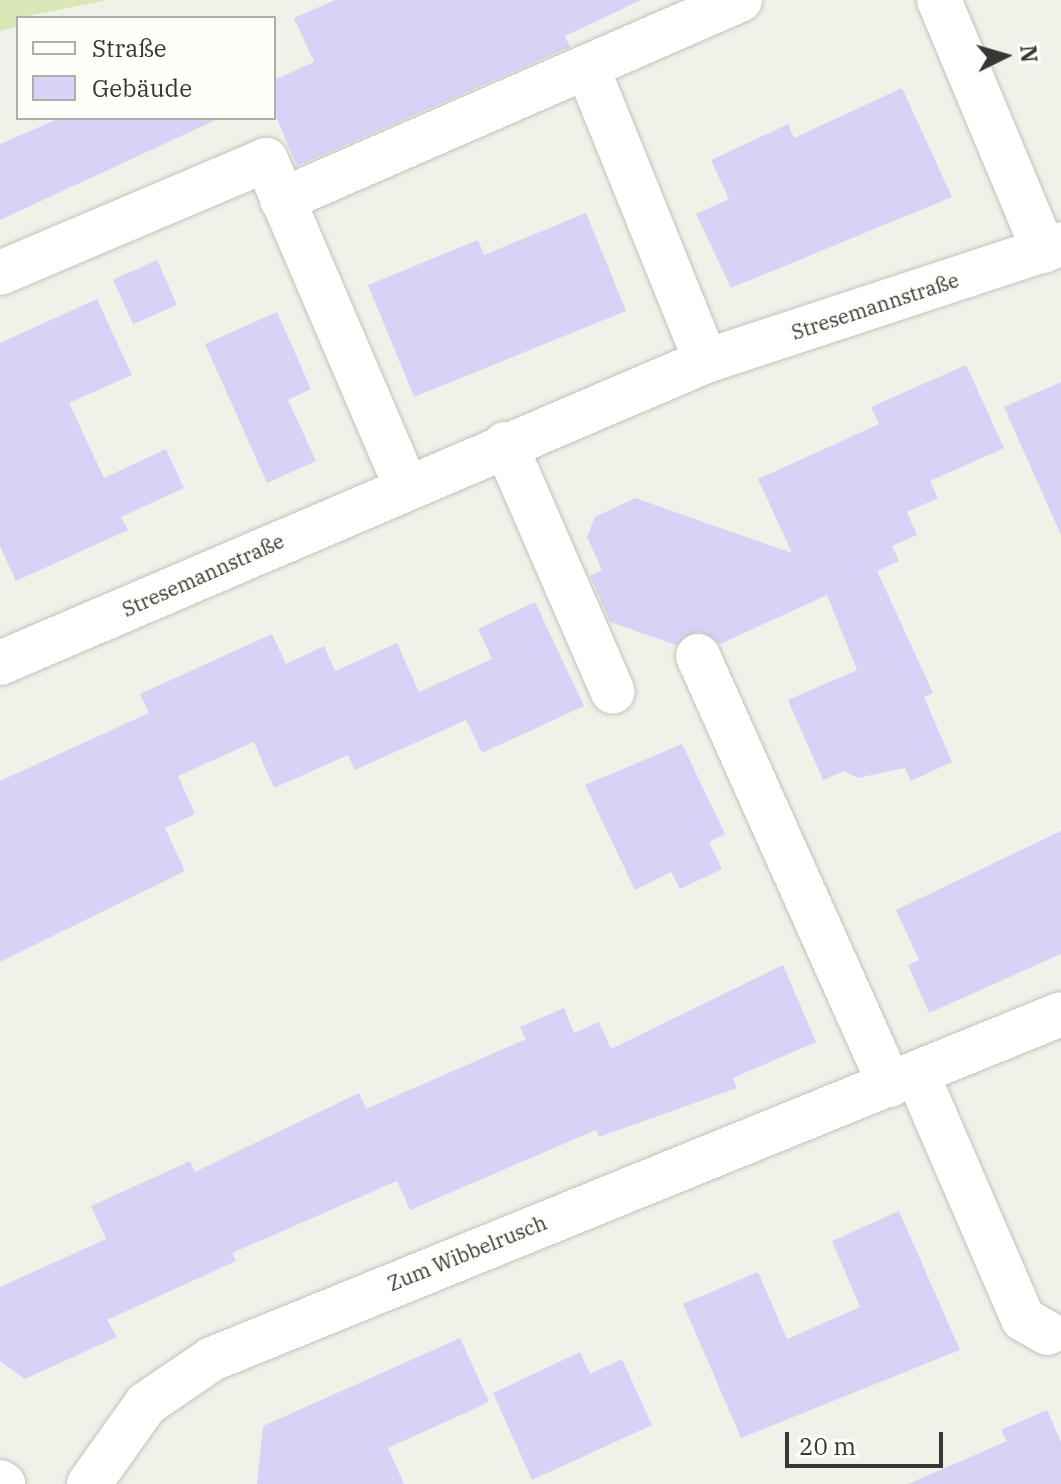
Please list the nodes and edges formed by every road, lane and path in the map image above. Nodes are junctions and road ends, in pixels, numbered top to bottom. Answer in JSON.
{"nodes":[{"id":1,"x":740,"y":0,"type":"edge"},
{"id":2,"x":939,"y":0,"type":"edge"},
{"id":3,"x":587,"y":67,"type":"junction"},
{"id":4,"x":282,"y":200,"type":"junction"},
{"id":5,"x":1052,"y":248,"type":"edge"},
{"id":6,"x":0,"y":273,"type":"edge"},
{"id":7,"x":706,"y":361,"type":"junction"},
{"id":8,"x":505,"y":444,"type":"junction"},
{"id":9,"x":406,"y":486,"type":"junction"},
{"id":10,"x":698,"y":656,"type":"dead end"},
{"id":11,"x":0,"y":663,"type":"edge"},
{"id":12,"x":613,"y":692,"type":"dead end"},
{"id":13,"x":1061,"y":1014,"type":"edge"},
{"id":14,"x":903,"y":1080,"type":"junction"},
{"id":15,"x":1047,"y":1333,"type":"dead end"},
{"id":16,"x":89,"y":1484,"type":"edge"}],
"edges":[{"from":1,"to":3,"type":"street"},
{"from":2,"to":5,"type":"street","name":"Stresemannstraße"},
{"from":3,"to":4,"type":"street"},
{"from":3,"to":7,"type":"street"},
{"from":4,"to":6,"type":"street"},
{"from":4,"to":9,"type":"street"},
{"from":5,"to":7,"type":"street","name":"Stresemannstraße"},
{"from":7,"to":8,"type":"street","name":"Stresemannstraße"},
{"from":8,"to":9,"type":"street","name":"Stresemannstraße"},
{"from":8,"to":12,"type":"street"},
{"from":9,"to":11,"type":"street","name":"Stresemannstraße"},
{"from":10,"to":14,"type":"street"},
{"from":13,"to":14,"type":"street","name":"Zum Wibbelrusch"},
{"from":14,"to":15,"type":"street"},
{"from":14,"to":16,"type":"street","name":"Zum Wibbelrusch"}]}
